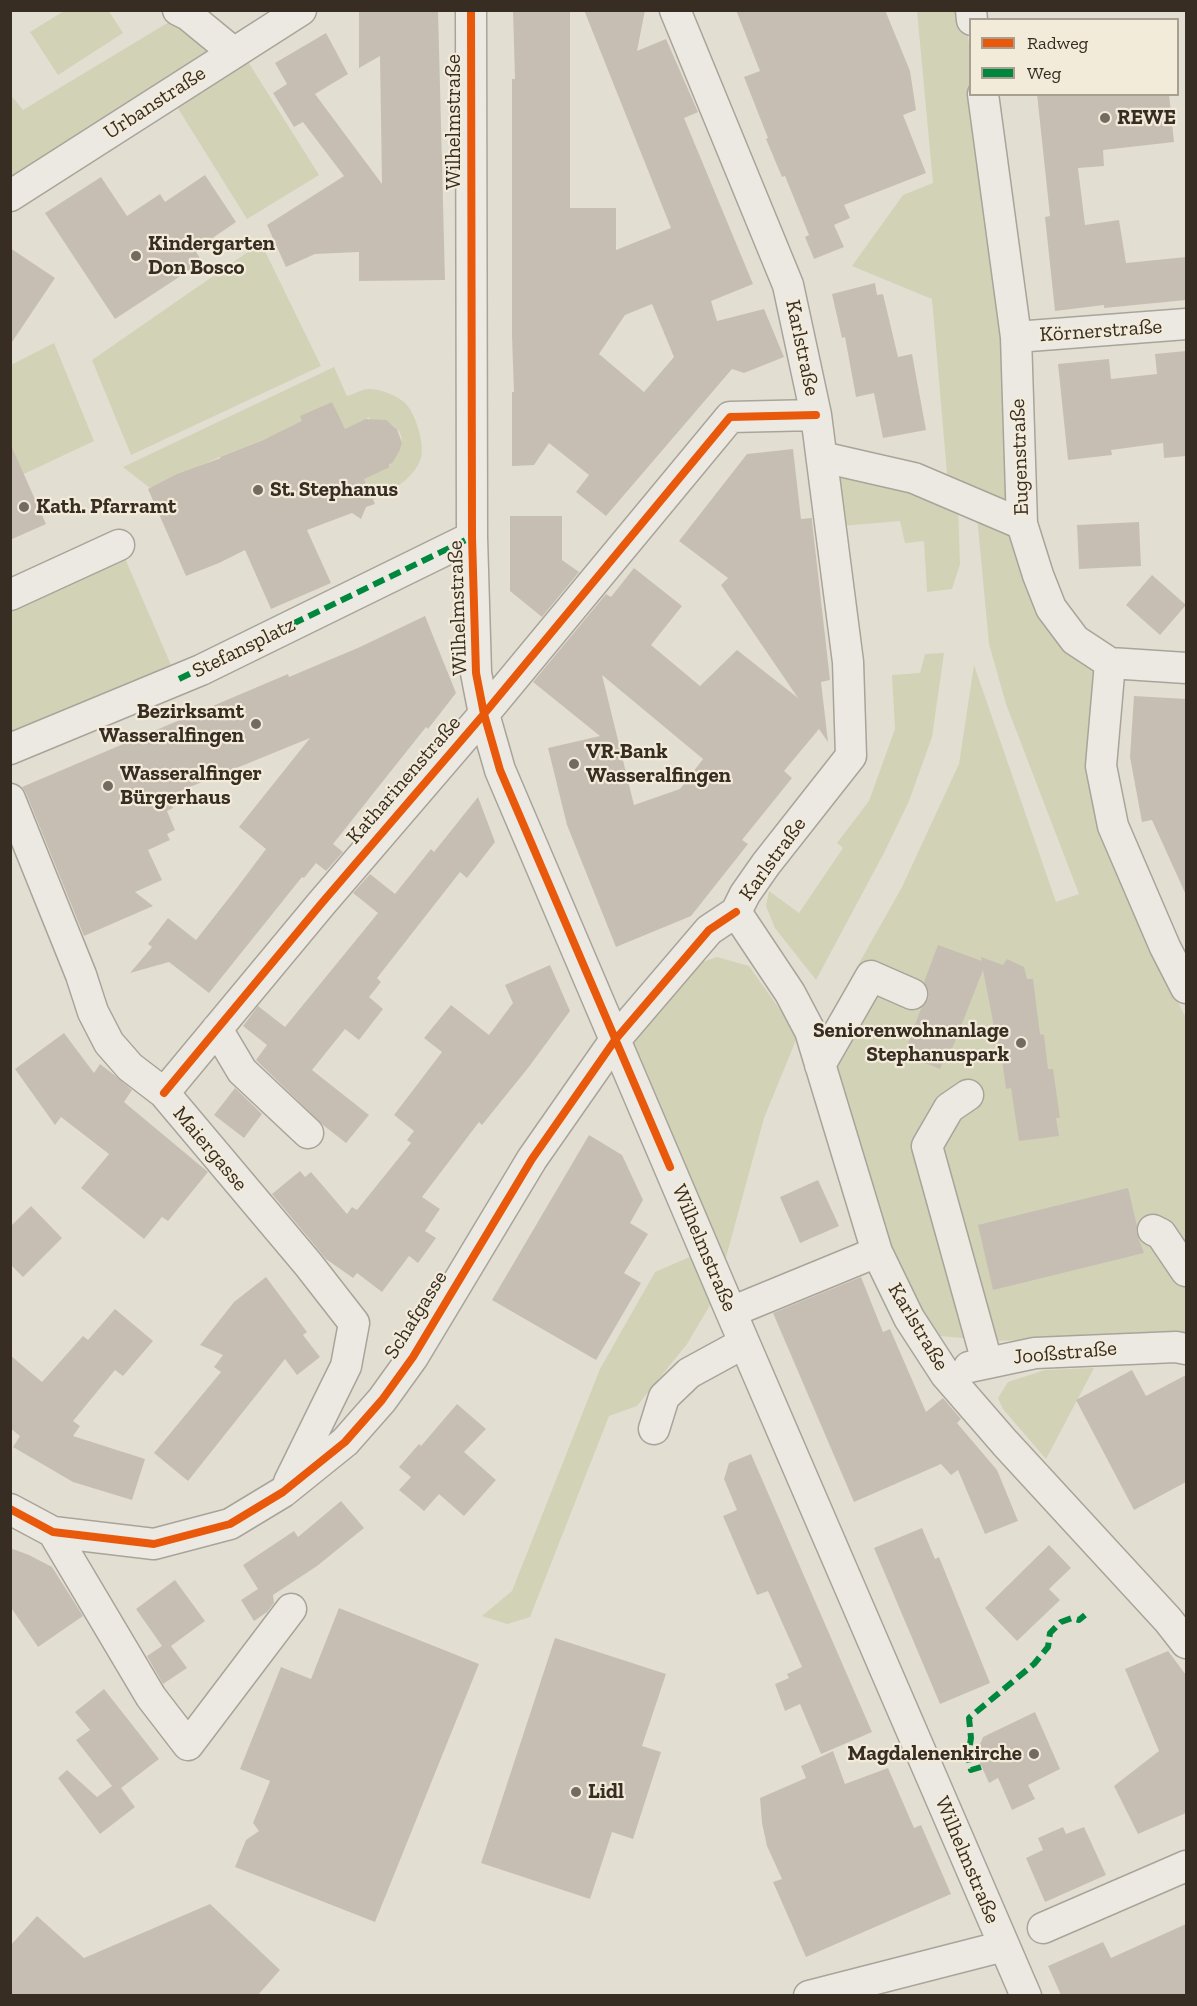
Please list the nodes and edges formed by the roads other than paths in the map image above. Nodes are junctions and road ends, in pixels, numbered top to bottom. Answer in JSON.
{"nodes":[{"id":1,"x":178,"y":10,"type":"edge"},
{"id":2,"x":301,"y":10,"type":"edge"},
{"id":3,"x":471,"y":10,"type":"edge"},
{"id":4,"x":675,"y":10,"type":"edge"},
{"id":5,"x":233,"y":52,"type":"junction"},
{"id":6,"x":983,"y":96,"type":"edge"},
{"id":7,"x":10,"y":196,"type":"edge"},
{"id":8,"x":1186,"y":324,"type":"edge"},
{"id":9,"x":1016,"y":338,"type":"junction"},
{"id":10,"x":816,"y":415,"type":"junction"},
{"id":11,"x":822,"y":457,"type":"junction"},
{"id":12,"x":1022,"y":524,"type":"junction"},
{"id":13,"x":472,"y":537,"type":"junction"},
{"id":14,"x":119,"y":545,"type":"dead end"},
{"id":15,"x":10,"y":595,"type":"edge"},
{"id":16,"x":1110,"y":663,"type":"junction"},
{"id":17,"x":1186,"y":668,"type":"edge"},
{"id":18,"x":484,"y":714,"type":"junction"},
{"id":19,"x":10,"y":749,"type":"edge"},
{"id":20,"x":10,"y":799,"type":"edge"},
{"id":21,"x":736,"y":912,"type":"junction"},
{"id":22,"x":1186,"y":988,"type":"edge"},
{"id":23,"x":912,"y":994,"type":"dead end"},
{"id":24,"x":217,"y":1029,"type":"junction"},
{"id":25,"x":615,"y":1040,"type":"junction"},
{"id":26,"x":820,"y":1065,"type":"junction"},
{"id":27,"x":164,"y":1093,"type":"junction"},
{"id":28,"x":968,"y":1095,"type":"dead end"},
{"id":29,"x":308,"y":1133,"type":"dead end"},
{"id":30,"x":1153,"y":1230,"type":"dead end"},
{"id":31,"x":877,"y":1252,"type":"junction"},
{"id":32,"x":1186,"y":1271,"type":"edge"},
{"id":33,"x":731,"y":1312,"type":"junction"},
{"id":34,"x":744,"y":1343,"type":"junction"},
{"id":35,"x":1186,"y":1349,"type":"edge"},
{"id":36,"x":987,"y":1362,"type":"junction"},
{"id":37,"x":946,"y":1375,"type":"junction"},
{"id":38,"x":654,"y":1430,"type":"dead end"},
{"id":39,"x":283,"y":1492,"type":"junction"},
{"id":40,"x":10,"y":1509,"type":"edge"},
{"id":41,"x":53,"y":1533,"type":"junction"},
{"id":42,"x":291,"y":1609,"type":"dead end"},
{"id":43,"x":1186,"y":1643,"type":"edge"},
{"id":44,"x":1186,"y":1866,"type":"edge"},
{"id":45,"x":1043,"y":1928,"type":"dead end"},
{"id":46,"x":1004,"y":1946,"type":"junction"},
{"id":47,"x":809,"y":1995,"type":"edge"},
{"id":48,"x":1026,"y":1995,"type":"edge"}],
"edges":[{"from":1,"to":5,"type":"street"},
{"from":2,"to":5,"type":"street","name":"Urbanstraße"},
{"from":3,"to":13,"type":"street","name":"Wilhelmstraße"},
{"from":4,"to":10,"type":"street","name":"Karlstraße"},
{"from":5,"to":7,"type":"street","name":"Urbanstraße"},
{"from":6,"to":9,"type":"street","name":"Eugenstraße"},
{"from":8,"to":9,"type":"street","name":"Körnerstraße"},
{"from":9,"to":12,"type":"street","name":"Eugenstraße"},
{"from":10,"to":11,"type":"street","name":"Karlstraße"},
{"from":10,"to":18,"type":"street","name":"Katharinenstraße"},
{"from":11,"to":12,"type":"street"},
{"from":11,"to":21,"type":"street","name":"Karlstraße"},
{"from":12,"to":16,"type":"street","name":"Eugenstraße"},
{"from":13,"to":18,"type":"street","name":"Wilhelmstraße"},
{"from":13,"to":19,"type":"street","name":"Stefansplatz"},
{"from":14,"to":15,"type":"street"},
{"from":16,"to":17,"type":"street"},
{"from":16,"to":22,"type":"street"},
{"from":18,"to":24,"type":"street","name":"Katharinenstraße"},
{"from":18,"to":25,"type":"street","name":"Wilhelmstraße"},
{"from":20,"to":27,"type":"street","name":"Maiergasse"},
{"from":21,"to":25,"type":"street","name":"Schafgasse"},
{"from":21,"to":26,"type":"street","name":"Karlstraße"},
{"from":23,"to":26,"type":"street"},
{"from":24,"to":27,"type":"street","name":"Katharinenstraße"},
{"from":24,"to":29,"type":"street"},
{"from":25,"to":33,"type":"street","name":"Wilhelmstraße"},
{"from":25,"to":39,"type":"street","name":"Schafgasse"},
{"from":26,"to":31,"type":"street","name":"Karlstraße"},
{"from":27,"to":39,"type":"street","name":"Maiergasse"},
{"from":28,"to":36,"type":"street"},
{"from":30,"to":32,"type":"street"},
{"from":31,"to":33,"type":"street"},
{"from":31,"to":37,"type":"street","name":"Karlstraße"},
{"from":33,"to":34,"type":"street","name":"Wilhelmstraße"},
{"from":34,"to":38,"type":"street"},
{"from":34,"to":46,"type":"street","name":"Wilhelmstraße"},
{"from":35,"to":36,"type":"street","name":"Jooßstraße"},
{"from":36,"to":37,"type":"street","name":"Jooßstraße"},
{"from":37,"to":43,"type":"street","name":"Karlstraße"},
{"from":39,"to":41,"type":"street","name":"Schafgasse"},
{"from":40,"to":41,"type":"street","name":"Schafgasse"},
{"from":41,"to":42,"type":"street","name":"Schafgasse"},
{"from":44,"to":45,"type":"street"},
{"from":46,"to":47,"type":"street"},
{"from":46,"to":48,"type":"street","name":"Wilhelmstraße"}]}
